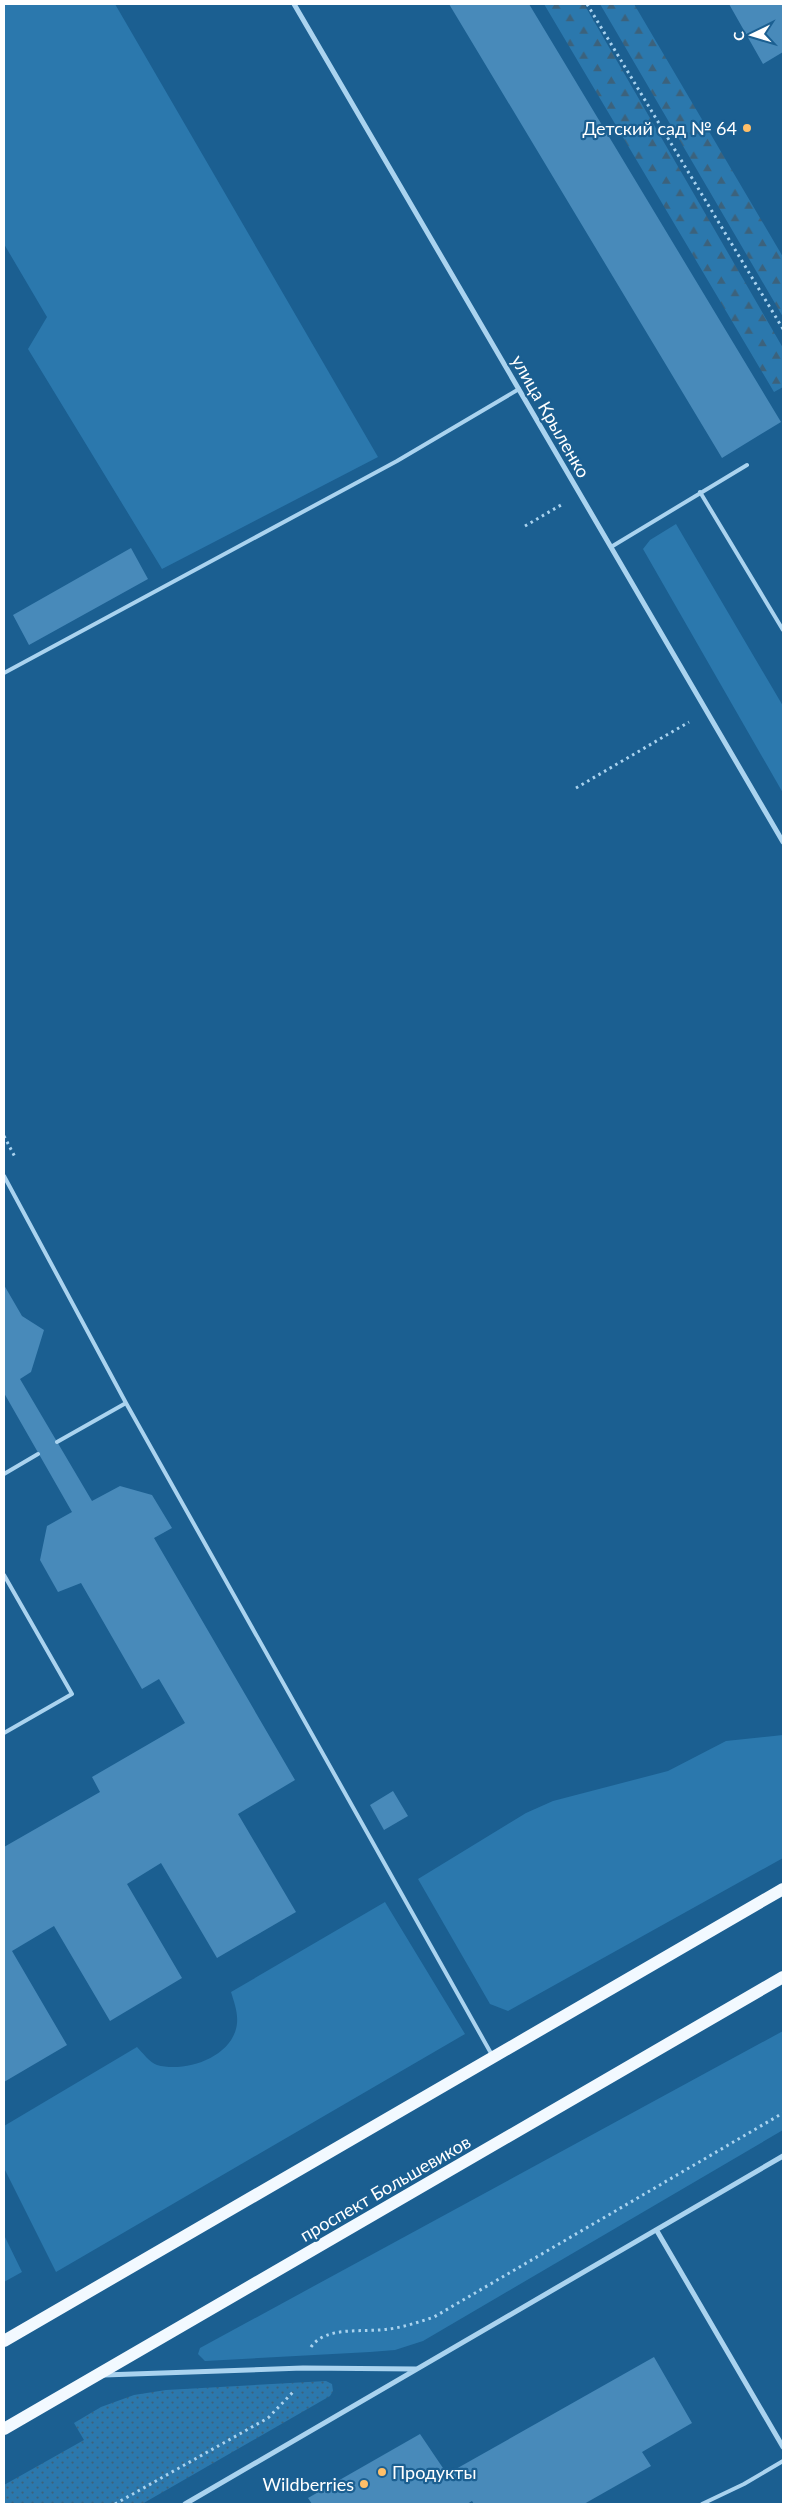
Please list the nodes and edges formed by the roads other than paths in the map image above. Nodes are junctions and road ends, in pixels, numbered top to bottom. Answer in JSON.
{"nodes":[{"id":1,"x":294,"y":4,"type":"edge"},
{"id":2,"x":519,"y":389,"type":"junction"},
{"id":3,"x":747,"y":465,"type":"dead end"},
{"id":4,"x":700,"y":492,"type":"junction"},
{"id":5,"x":611,"y":547,"type":"junction"},
{"id":6,"x":783,"y":630,"type":"edge"},
{"id":7,"x":4,"y":673,"type":"edge"},
{"id":8,"x":783,"y":842,"type":"edge"},
{"id":9,"x":4,"y":1176,"type":"edge"},
{"id":10,"x":126,"y":1403,"type":"junction"},
{"id":11,"x":57,"y":1442,"type":"dead end"},
{"id":12,"x":38,"y":1454,"type":"dead end"},
{"id":13,"x":4,"y":1474,"type":"edge"},
{"id":14,"x":4,"y":1575,"type":"edge"},
{"id":15,"x":4,"y":1734,"type":"edge"},
{"id":16,"x":783,"y":1888,"type":"edge"},
{"id":17,"x":783,"y":1977,"type":"edge"},
{"id":18,"x":492,"y":2056,"type":"junction"},
{"id":19,"x":783,"y":2156,"type":"edge"},
{"id":20,"x":657,"y":2231,"type":"junction"},
{"id":21,"x":4,"y":2341,"type":"edge"},
{"id":22,"x":418,"y":2369,"type":"junction"},
{"id":23,"x":94,"y":2375,"type":"junction"},
{"id":24,"x":4,"y":2429,"type":"edge"},
{"id":25,"x":783,"y":2447,"type":"edge"},
{"id":26,"x":783,"y":2461,"type":"edge"},
{"id":27,"x":185,"y":2504,"type":"edge"},
{"id":28,"x":702,"y":2504,"type":"edge"}],
"edges":[{"from":1,"to":2,"type":"street","name":"улица Крыленко"},
{"from":2,"to":5,"type":"street","name":"улица Крыленко"},
{"from":2,"to":7,"type":"lane"},
{"from":3,"to":4,"type":"lane"},
{"from":4,"to":5,"type":"lane"},
{"from":4,"to":6,"type":"lane"},
{"from":5,"to":8,"type":"street","name":"улица Крыленко"},
{"from":9,"to":10,"type":"lane"},
{"from":10,"to":11,"type":"lane"},
{"from":10,"to":18,"type":"lane"},
{"from":12,"to":13,"type":"lane"},
{"from":14,"to":15,"type":"lane"},
{"from":16,"to":18,"type":"main road"},
{"from":17,"to":23,"type":"main road","name":"проспект Большевиков"},
{"from":18,"to":21,"type":"main road"},
{"from":19,"to":20,"type":"street"},
{"from":20,"to":22,"type":"street"},
{"from":20,"to":25,"type":"street"},
{"from":22,"to":23,"type":"street"},
{"from":22,"to":27,"type":"street"},
{"from":23,"to":24,"type":"main road","name":"проспект Большевиков"},
{"from":26,"to":28,"type":"lane"}]}
